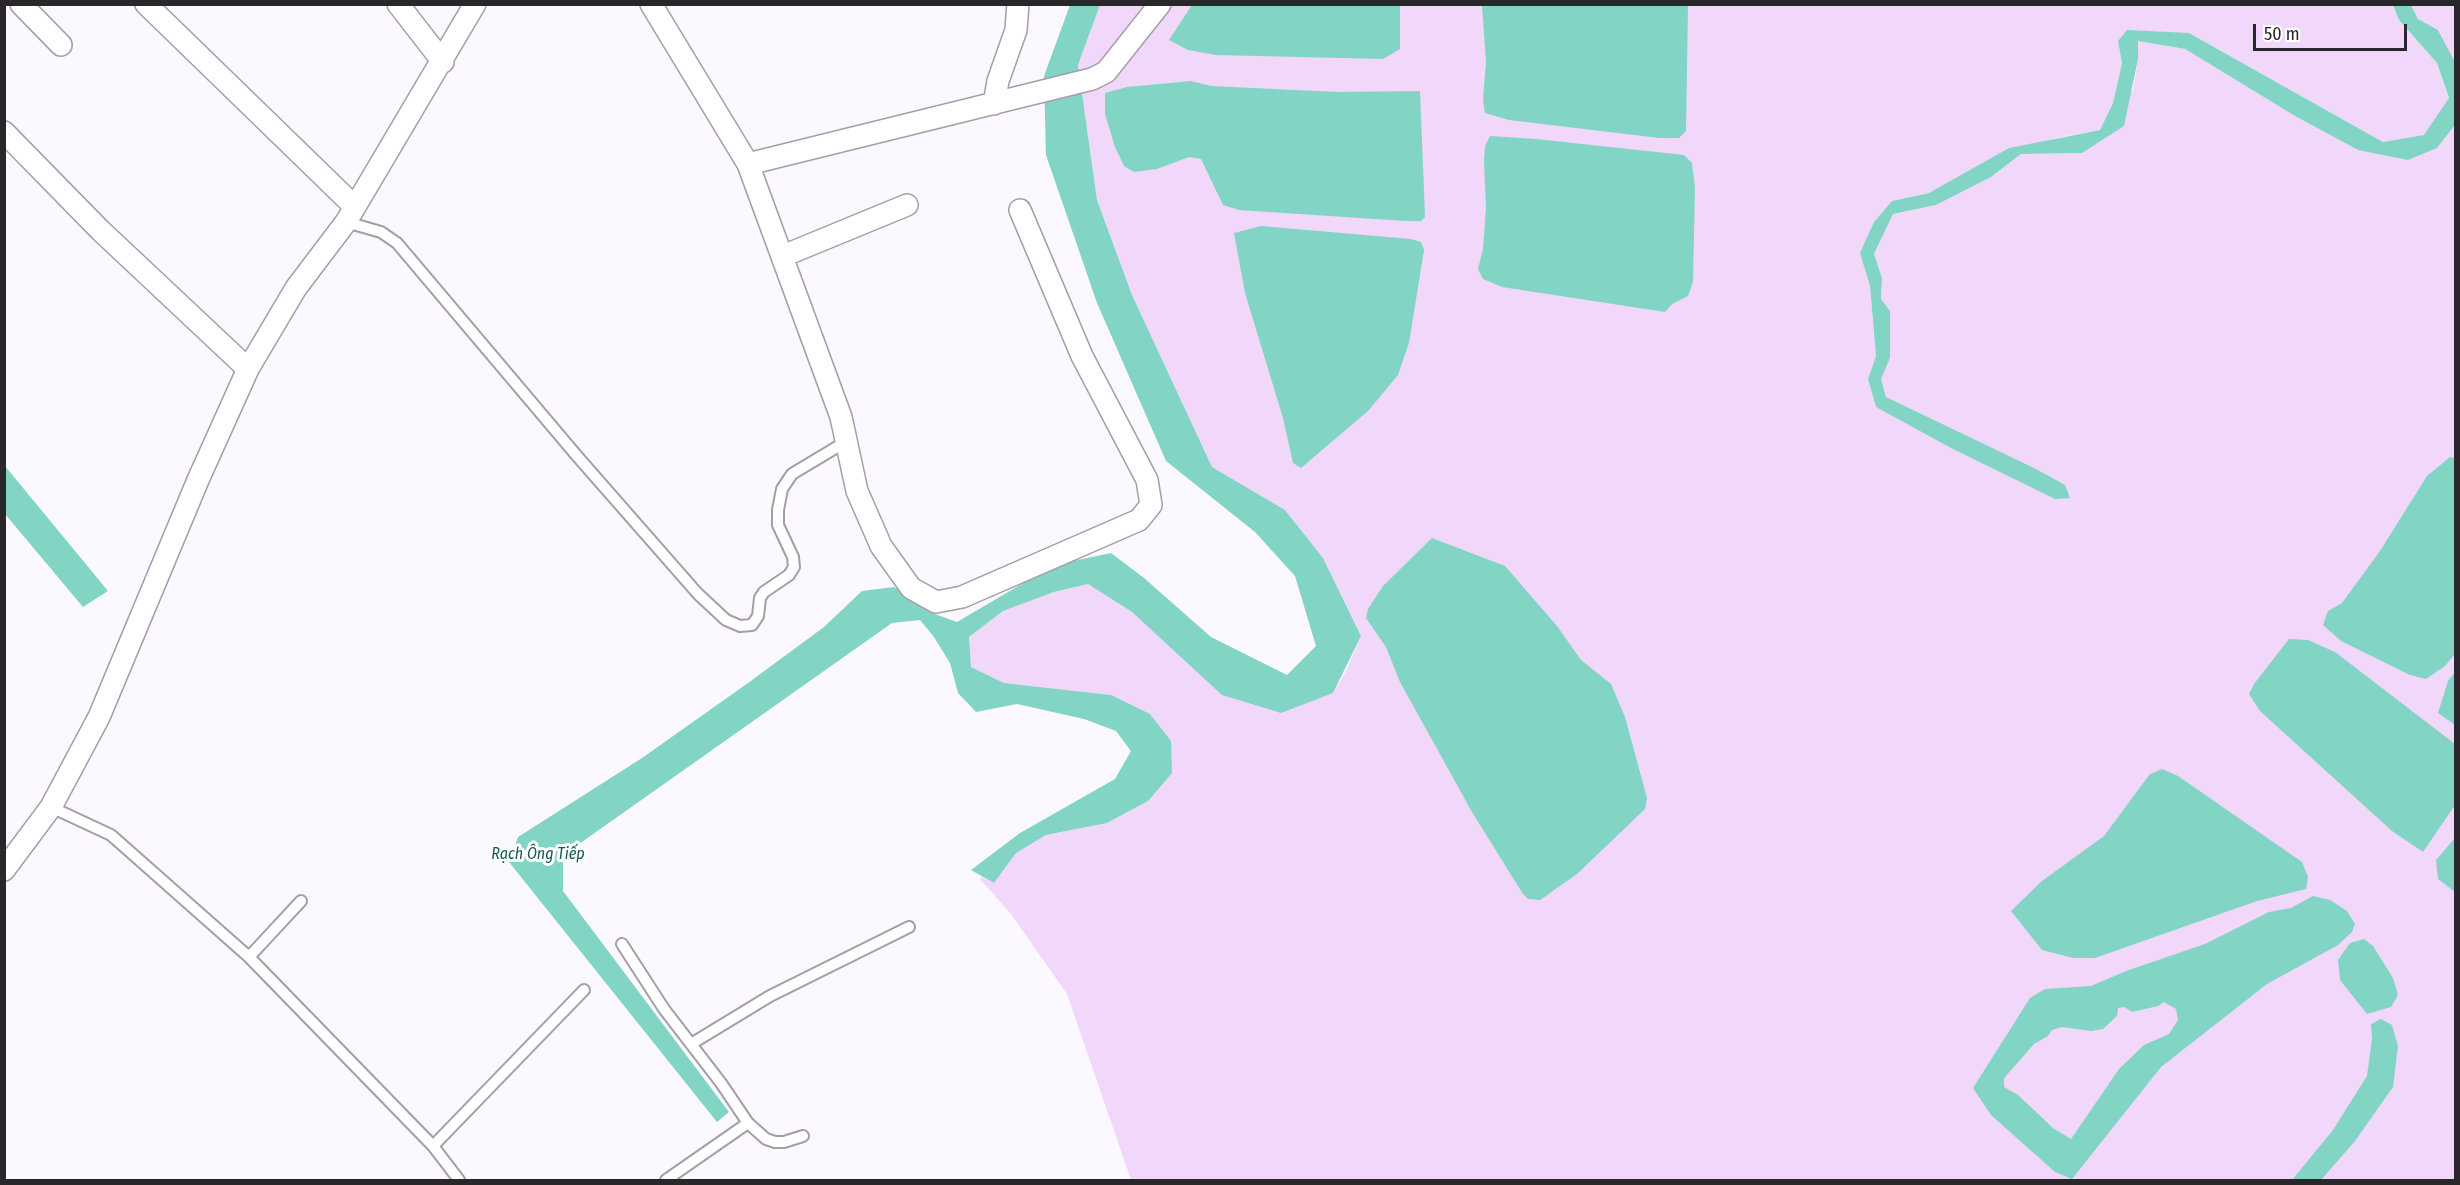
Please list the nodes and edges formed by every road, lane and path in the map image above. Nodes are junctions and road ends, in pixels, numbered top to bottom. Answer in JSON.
{"nodes":[{"id":1,"x":21,"y":4,"type":"edge"},
{"id":2,"x":146,"y":4,"type":"edge"},
{"id":3,"x":398,"y":4,"type":"edge"},
{"id":4,"x":475,"y":4,"type":"edge"},
{"id":5,"x":651,"y":4,"type":"edge"},
{"id":6,"x":1018,"y":4,"type":"edge"},
{"id":7,"x":1160,"y":4,"type":"edge"},
{"id":8,"x":61,"y":45,"type":"dead end"},
{"id":9,"x":442,"y":62,"type":"junction"},
{"id":10,"x":994,"y":104,"type":"junction"},
{"id":11,"x":4,"y":132,"type":"edge"},
{"id":12,"x":748,"y":164,"type":"junction"},
{"id":13,"x":907,"y":205,"type":"dead end"},
{"id":14,"x":1020,"y":210,"type":"dead end"},
{"id":15,"x":350,"y":214,"type":"junction"},
{"id":16,"x":783,"y":256,"type":"junction"},
{"id":17,"x":248,"y":369,"type":"junction"},
{"id":18,"x":847,"y":441,"type":"junction"},
{"id":19,"x":51,"y":807,"type":"junction"},
{"id":20,"x":8,"y":856,"type":"edge"},
{"id":21,"x":301,"y":901,"type":"dead end"},
{"id":22,"x":909,"y":927,"type":"dead end"},
{"id":23,"x":622,"y":944,"type":"dead end"},
{"id":24,"x":249,"y":957,"type":"junction"},
{"id":25,"x":584,"y":990,"type":"dead end"},
{"id":26,"x":691,"y":1044,"type":"junction"},
{"id":27,"x":748,"y":1123,"type":"junction"},
{"id":28,"x":803,"y":1136,"type":"dead end"},
{"id":29,"x":433,"y":1146,"type":"junction"},
{"id":30,"x":459,"y":1180,"type":"edge"},
{"id":31,"x":666,"y":1180,"type":"edge"}],
"edges":[{"from":1,"to":8,"type":"street"},
{"from":2,"to":15,"type":"street"},
{"from":3,"to":9,"type":"street"},
{"from":4,"to":9,"type":"street"},
{"from":5,"to":12,"type":"street"},
{"from":6,"to":10,"type":"street"},
{"from":7,"to":10,"type":"street"},
{"from":9,"to":15,"type":"street"},
{"from":10,"to":12,"type":"street"},
{"from":11,"to":17,"type":"street"},
{"from":12,"to":16,"type":"street"},
{"from":13,"to":16,"type":"street"},
{"from":14,"to":18,"type":"street"},
{"from":15,"to":17,"type":"street"},
{"from":15,"to":18,"type":"lane"},
{"from":16,"to":18,"type":"street"},
{"from":17,"to":19,"type":"street"},
{"from":19,"to":20,"type":"street"},
{"from":19,"to":24,"type":"lane"},
{"from":21,"to":24,"type":"lane"},
{"from":22,"to":26,"type":"lane"},
{"from":23,"to":26,"type":"lane"},
{"from":24,"to":29,"type":"lane"},
{"from":25,"to":29,"type":"lane"},
{"from":26,"to":27,"type":"lane"},
{"from":27,"to":28,"type":"lane"},
{"from":27,"to":31,"type":"lane"},
{"from":29,"to":30,"type":"lane"}]}
